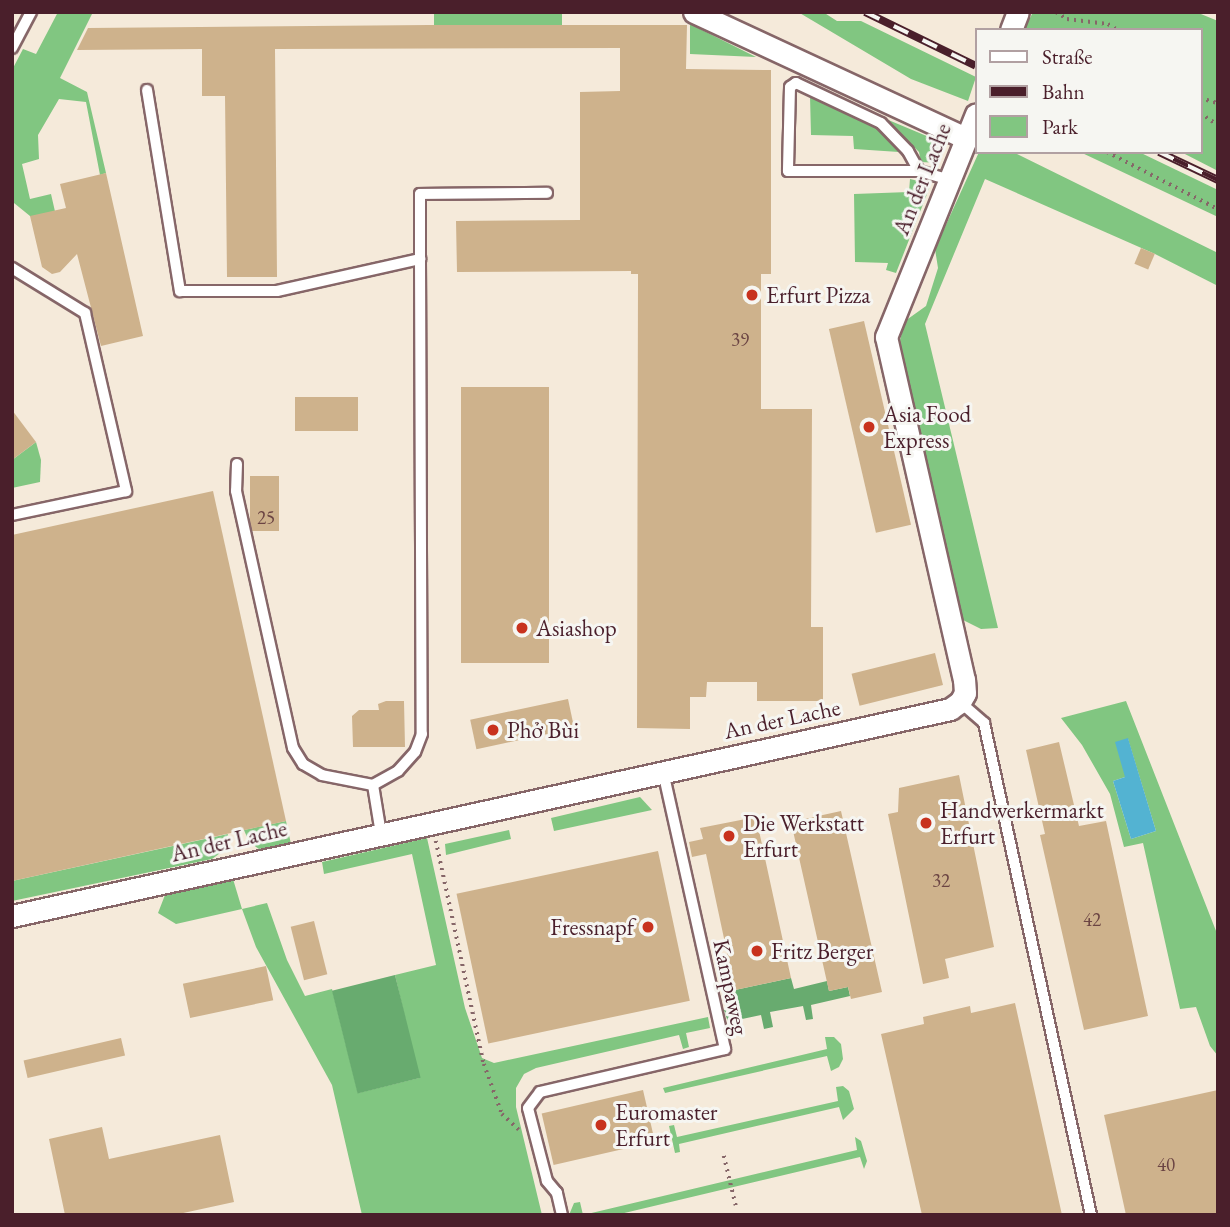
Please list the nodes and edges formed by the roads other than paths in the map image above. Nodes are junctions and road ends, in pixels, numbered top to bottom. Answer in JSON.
{"nodes":[{"id":1,"x":31,"y":12,"type":"edge"},
{"id":2,"x":694,"y":12,"type":"edge"},
{"id":3,"x":12,"y":48,"type":"edge"},
{"id":4,"x":146,"y":90,"type":"dead end"},
{"id":5,"x":974,"y":120,"type":"edge"},
{"id":6,"x":967,"y":139,"type":"junction"},
{"id":7,"x":919,"y":171,"type":"junction"},
{"id":8,"x":950,"y":180,"type":"junction"},
{"id":9,"x":547,"y":193,"type":"dead end"},
{"id":10,"x":421,"y":259,"type":"junction"},
{"id":11,"x":12,"y":268,"type":"edge"},
{"id":12,"x":237,"y":464,"type":"dead end"},
{"id":13,"x":12,"y":515,"type":"edge"},
{"id":14,"x":960,"y":702,"type":"junction"},
{"id":15,"x":663,"y":772,"type":"junction"},
{"id":16,"x":373,"y":785,"type":"junction"},
{"id":17,"x":381,"y":834,"type":"junction"},
{"id":18,"x":12,"y":916,"type":"edge"},
{"id":19,"x":562,"y":1215,"type":"edge"},
{"id":20,"x":1091,"y":1215,"type":"edge"}],
"edges":[{"from":1,"to":3,"type":"lane"},
{"from":2,"to":6,"type":"street"},
{"from":4,"to":10,"type":"lane"},
{"from":5,"to":6,"type":"street","name":"An der Lache"},
{"from":6,"to":8,"type":"street","name":"An der Lache"},
{"from":7,"to":7,"type":"lane"},
{"from":7,"to":8,"type":"lane"},
{"from":8,"to":14,"type":"street","name":"An der Lache"},
{"from":9,"to":10,"type":"lane"},
{"from":10,"to":16,"type":"lane"},
{"from":11,"to":13,"type":"lane"},
{"from":12,"to":16,"type":"lane"},
{"from":14,"to":15,"type":"street","name":"An der Lache"},
{"from":14,"to":20,"type":"lane"},
{"from":15,"to":17,"type":"street","name":"An der Lache"},
{"from":15,"to":19,"type":"lane","name":"Kampaweg"},
{"from":16,"to":17,"type":"lane"},
{"from":17,"to":18,"type":"street","name":"An der Lache"}]}
